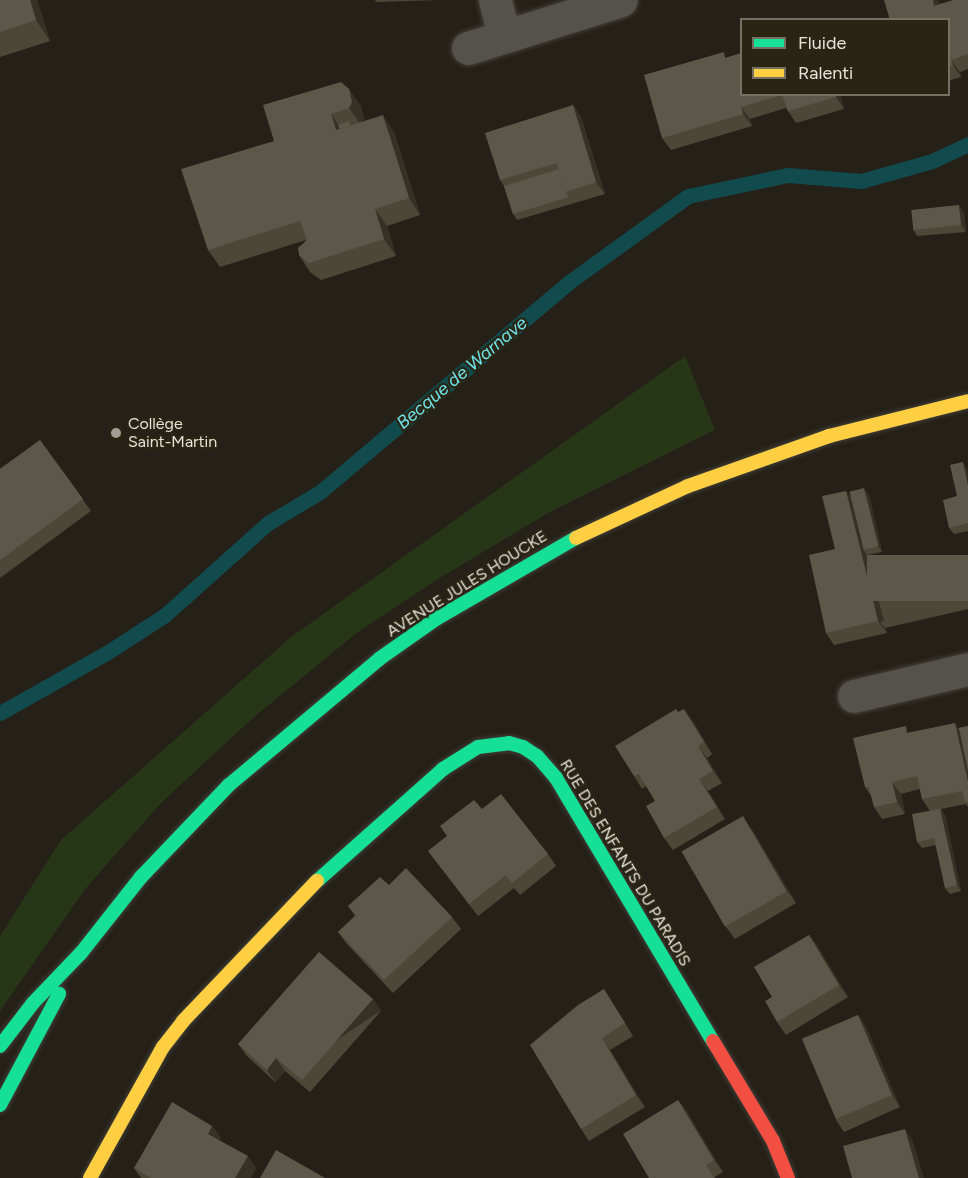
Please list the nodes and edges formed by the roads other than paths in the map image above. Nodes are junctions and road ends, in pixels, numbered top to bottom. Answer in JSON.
{"nodes":[{"id":1,"x":495,"y":0,"type":"edge"},
{"id":2,"x":621,"y":0,"type":"edge"},
{"id":3,"x":504,"y":36,"type":"junction"},
{"id":4,"x":468,"y":48,"type":"dead end"},
{"id":5,"x":968,"y":401,"type":"edge"},
{"id":6,"x":968,"y":669,"type":"edge"},
{"id":7,"x":854,"y":696,"type":"dead end"},
{"id":8,"x":81,"y":952,"type":"junction"},
{"id":9,"x":0,"y":1046,"type":"edge"},
{"id":10,"x":0,"y":1105,"type":"edge"},
{"id":11,"x":90,"y":1178,"type":"edge"},
{"id":12,"x":788,"y":1178,"type":"edge"}],
"edges":[{"from":1,"to":3,"type":"street"},
{"from":2,"to":3,"type":"street"},
{"from":3,"to":4,"type":"street"},
{"from":5,"to":8,"type":"main road","name":"AVENUE JULES HOUCKE"},
{"from":6,"to":7,"type":"street"},
{"from":8,"to":9,"type":"main road","name":"AVENUE JULES HOUCKE"},
{"from":8,"to":10,"type":"main road","name":"AVENUE JULES HOUCKE"},
{"from":11,"to":12,"type":"main road","name":"RUE DES ENFANTS DU PARADIS"}]}
